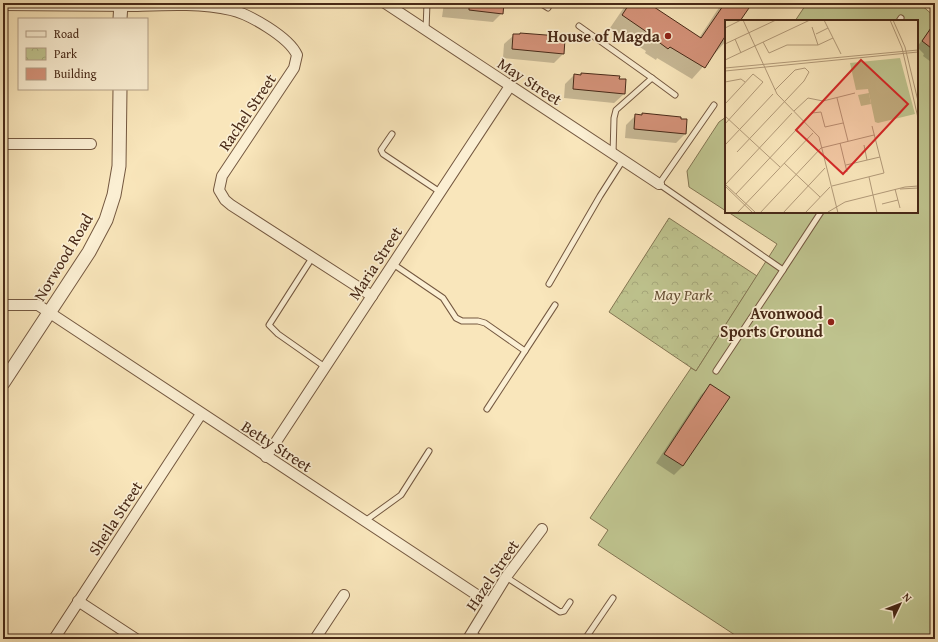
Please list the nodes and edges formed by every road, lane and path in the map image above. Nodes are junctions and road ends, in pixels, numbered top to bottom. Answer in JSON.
{"nodes":[{"id":1,"x":385,"y":3,"type":"edge"},
{"id":2,"x":427,"y":3,"type":"edge"},
{"id":3,"x":540,"y":3,"type":"edge"},
{"id":4,"x":121,"y":4,"type":"edge"},
{"id":5,"x":3,"y":5,"type":"edge"},
{"id":6,"x":548,"y":8,"type":"dead end"},
{"id":7,"x":120,"y":18,"type":"edge"},
{"id":8,"x":579,"y":26,"type":"dead end"},
{"id":9,"x":426,"y":30,"type":"junction"},
{"id":10,"x":652,"y":78,"type":"junction"},
{"id":11,"x":510,"y":86,"type":"junction"},
{"id":12,"x":120,"y":90,"type":"edge"},
{"id":13,"x":675,"y":95,"type":"dead end"},
{"id":14,"x":714,"y":105,"type":"dead end"},
{"id":15,"x":392,"y":134,"type":"dead end"},
{"id":16,"x":3,"y":144,"type":"edge"},
{"id":17,"x":92,"y":144,"type":"dead end"},
{"id":18,"x":613,"y":154,"type":"junction"},
{"id":19,"x":623,"y":160,"type":"junction"},
{"id":20,"x":659,"y":184,"type":"junction"},
{"id":21,"x":440,"y":192,"type":"junction"},
{"id":22,"x":821,"y":213,"type":"edge"},
{"id":23,"x":312,"y":258,"type":"junction"},
{"id":24,"x":393,"y":264,"type":"junction"},
{"id":25,"x":782,"y":270,"type":"junction"},
{"id":26,"x":549,"y":284,"type":"dead end"},
{"id":27,"x":372,"y":296,"type":"junction"},
{"id":28,"x":3,"y":305,"type":"edge"},
{"id":29,"x":555,"y":305,"type":"dead end"},
{"id":30,"x":49,"y":313,"type":"junction"},
{"id":31,"x":525,"y":351,"type":"junction"},
{"id":32,"x":325,"y":367,"type":"junction"},
{"id":33,"x":716,"y":371,"type":"dead end"},
{"id":34,"x":3,"y":383,"type":"edge"},
{"id":35,"x":487,"y":409,"type":"dead end"},
{"id":36,"x":201,"y":414,"type":"junction"},
{"id":37,"x":429,"y":451,"type":"dead end"},
{"id":38,"x":266,"y":457,"type":"junction"},
{"id":39,"x":364,"y":521,"type":"junction"},
{"id":40,"x":542,"y":529,"type":"dead end"},
{"id":41,"x":506,"y":577,"type":"junction"},
{"id":42,"x":344,"y":595,"type":"dead end"},
{"id":43,"x":613,"y":598,"type":"dead end"},
{"id":44,"x":78,"y":601,"type":"junction"},
{"id":45,"x":570,"y":602,"type":"dead end"},
{"id":46,"x":489,"y":603,"type":"junction"},
{"id":47,"x":470,"y":636,"type":"edge"},
{"id":48,"x":54,"y":639,"type":"edge"},
{"id":49,"x":136,"y":639,"type":"edge"},
{"id":50,"x":315,"y":639,"type":"edge"},
{"id":51,"x":482,"y":639,"type":"edge"},
{"id":52,"x":585,"y":639,"type":"edge"}],
"edges":[{"from":1,"to":9,"type":"street","name":"May Street"},
{"from":2,"to":9,"type":"lane"},
{"from":3,"to":6,"type":"lane"},
{"from":4,"to":5,"type":"street"},
{"from":4,"to":7,"type":"street"},
{"from":4,"to":23,"type":"street","name":"Rachel Street"},
{"from":8,"to":10,"type":"lane"},
{"from":9,"to":11,"type":"street","name":"May Street"},
{"from":10,"to":13,"type":"lane"},
{"from":10,"to":18,"type":"lane"},
{"from":11,"to":18,"type":"street","name":"May Street"},
{"from":11,"to":21,"type":"street","name":"Maria Street"},
{"from":12,"to":30,"type":"street","name":"Norwood Road"},
{"from":14,"to":20,"type":"lane"},
{"from":15,"to":21,"type":"lane"},
{"from":16,"to":17,"type":"street"},
{"from":18,"to":19,"type":"street","name":"May Street"},
{"from":19,"to":20,"type":"street","name":"May Street"},
{"from":19,"to":26,"type":"lane"},
{"from":20,"to":25,"type":"lane"},
{"from":21,"to":24,"type":"street","name":"Maria Street"},
{"from":22,"to":25,"type":"lane"},
{"from":23,"to":27,"type":"street","name":"Rachel Street"},
{"from":23,"to":32,"type":"lane"},
{"from":24,"to":27,"type":"street","name":"Maria Street"},
{"from":24,"to":31,"type":"lane"},
{"from":25,"to":33,"type":"lane"},
{"from":27,"to":32,"type":"street","name":"Maria Street"},
{"from":28,"to":30,"type":"street","name":"Betty Street"},
{"from":29,"to":31,"type":"lane"},
{"from":30,"to":34,"type":"street","name":"Norwood Road"},
{"from":30,"to":36,"type":"street","name":"Betty Street"},
{"from":31,"to":35,"type":"lane"},
{"from":32,"to":38,"type":"street","name":"Maria Street"},
{"from":36,"to":38,"type":"street","name":"Betty Street"},
{"from":36,"to":44,"type":"street","name":"Sheila Street"},
{"from":37,"to":39,"type":"lane"},
{"from":38,"to":39,"type":"street","name":"Betty Street"},
{"from":39,"to":46,"type":"street","name":"Betty Street"},
{"from":40,"to":41,"type":"street","name":"Hazel Street"},
{"from":41,"to":45,"type":"lane"},
{"from":41,"to":46,"type":"street","name":"Hazel Street"},
{"from":42,"to":50,"type":"street"},
{"from":43,"to":52,"type":"lane"},
{"from":44,"to":48,"type":"street","name":"Sheila Street"},
{"from":44,"to":49,"type":"street"},
{"from":46,"to":47,"type":"street","name":"Hazel Street"},
{"from":47,"to":51,"type":"lane"}]}
